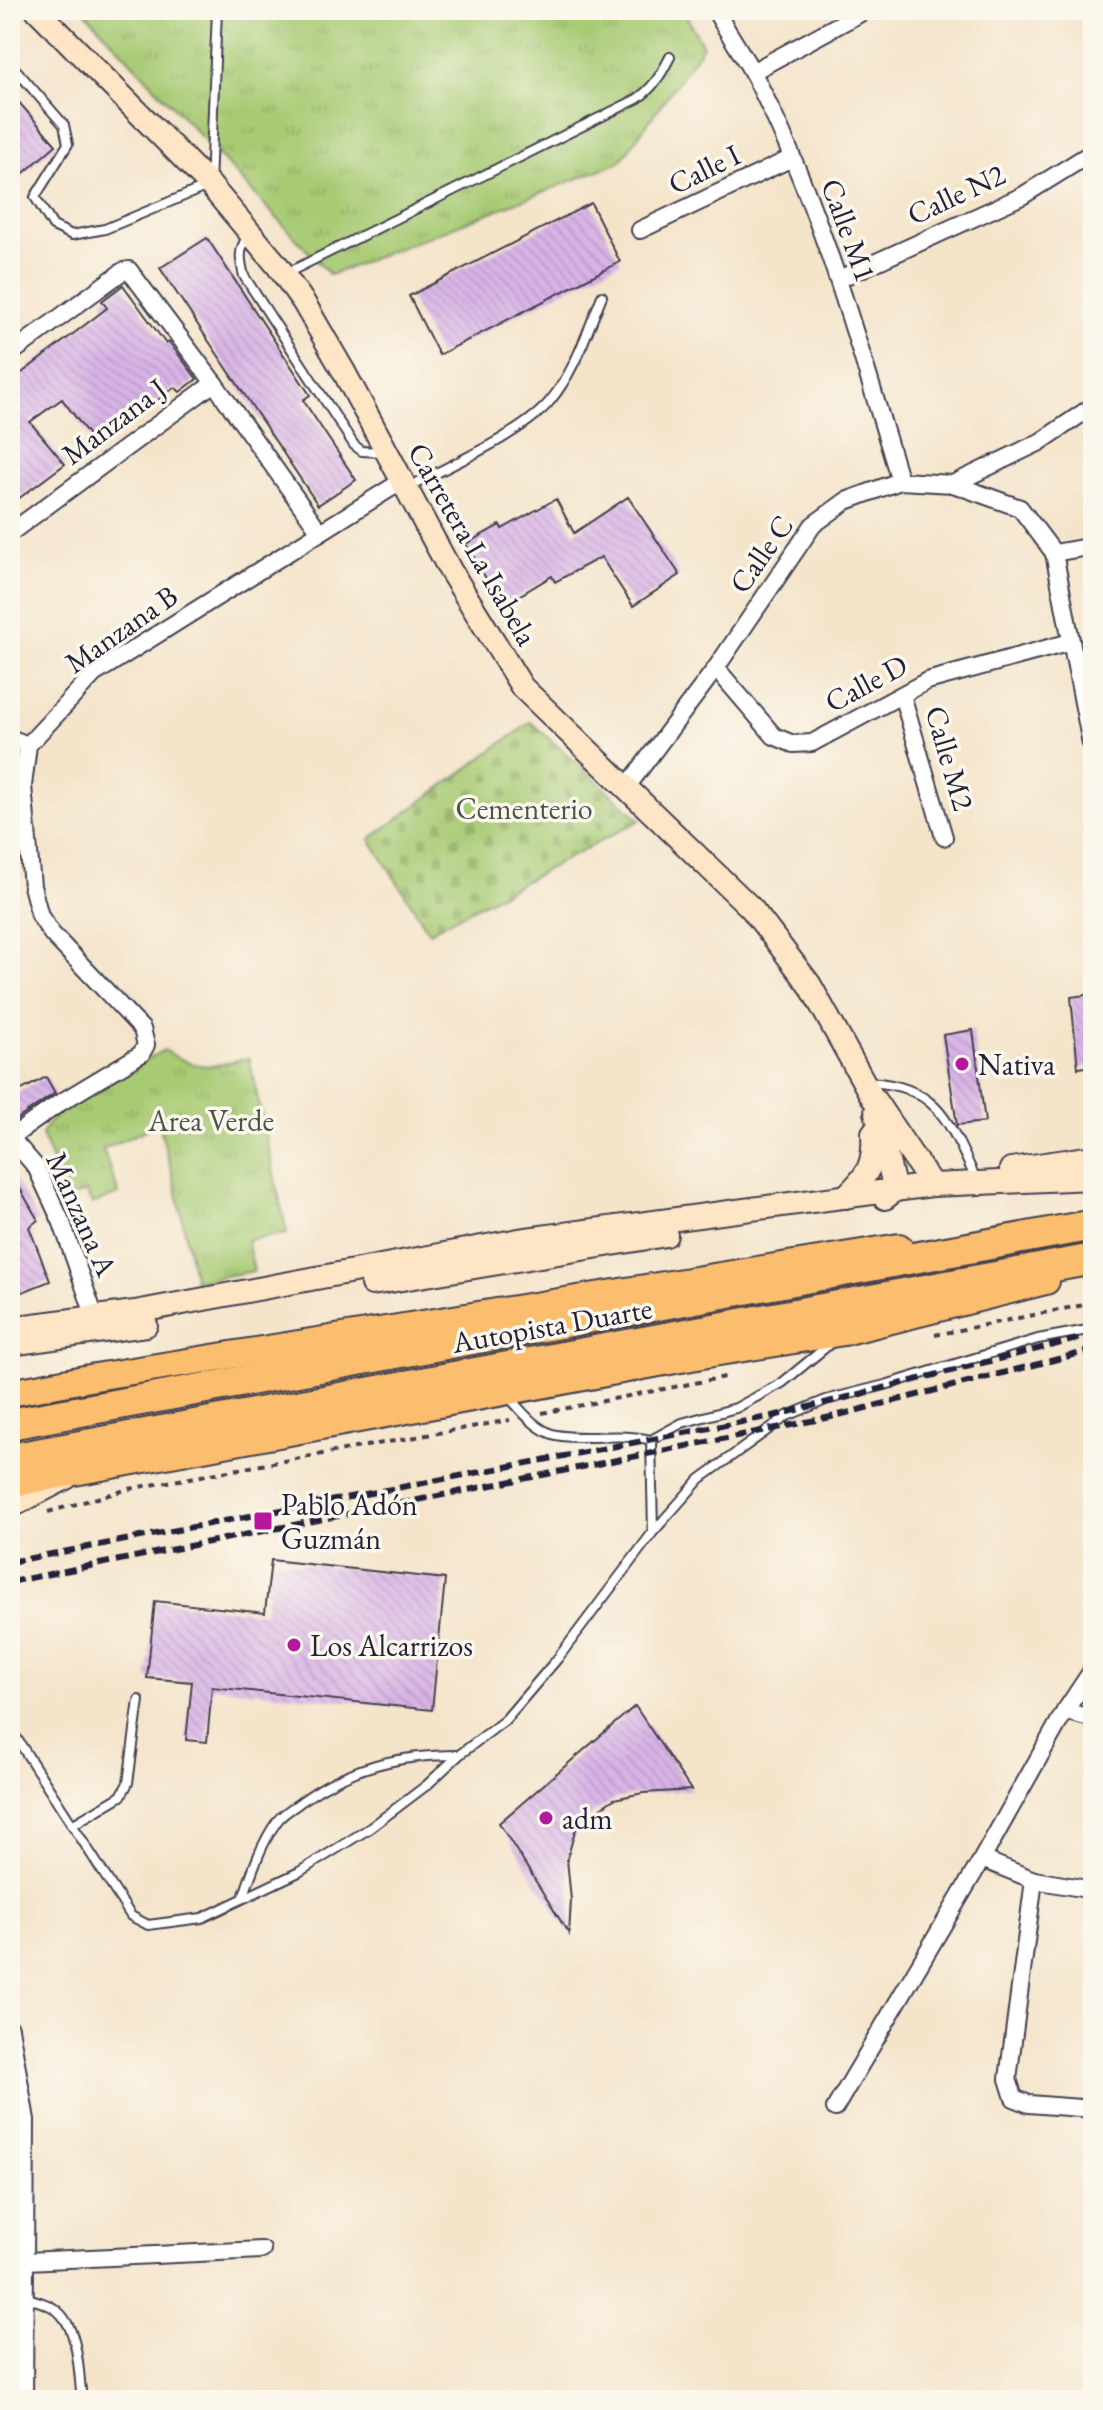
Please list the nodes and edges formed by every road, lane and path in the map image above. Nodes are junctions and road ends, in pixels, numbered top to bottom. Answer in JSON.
{"nodes":[{"id":1,"x":37,"y":10,"type":"edge"},
{"id":2,"x":217,"y":10,"type":"edge"},
{"id":3,"x":715,"y":10,"type":"edge"},
{"id":4,"x":866,"y":10,"type":"edge"},
{"id":5,"x":845,"y":15,"type":"edge"},
{"id":6,"x":670,"y":57,"type":"dead end"},
{"id":7,"x":10,"y":63,"type":"edge"},
{"id":8,"x":752,"y":72,"type":"junction"},
{"id":9,"x":1093,"y":152,"type":"edge"},
{"id":10,"x":792,"y":158,"type":"junction"},
{"id":11,"x":210,"y":185,"type":"junction"},
{"id":12,"x":640,"y":230,"type":"dead end"},
{"id":13,"x":251,"y":232,"type":"junction"},
{"id":14,"x":283,"y":275,"type":"junction"},
{"id":15,"x":839,"y":279,"type":"junction"},
{"id":16,"x":602,"y":296,"type":"dead end"},
{"id":17,"x":10,"y":354,"type":"edge"},
{"id":18,"x":214,"y":383,"type":"junction"},
{"id":19,"x":1093,"y":406,"type":"edge"},
{"id":20,"x":387,"y":452,"type":"junction"},
{"id":21,"x":900,"y":481,"type":"junction"},
{"id":22,"x":404,"y":484,"type":"junction"},
{"id":23,"x":953,"y":484,"type":"junction"},
{"id":24,"x":320,"y":532,"type":"junction"},
{"id":25,"x":10,"y":533,"type":"edge"},
{"id":26,"x":1093,"y":546,"type":"edge"},
{"id":27,"x":1054,"y":553,"type":"junction"},
{"id":28,"x":1071,"y":642,"type":"junction"},
{"id":29,"x":716,"y":668,"type":"junction"},
{"id":30,"x":902,"y":695,"type":"junction"},
{"id":31,"x":10,"y":738,"type":"edge"},
{"id":32,"x":28,"y":745,"type":"junction"},
{"id":33,"x":1093,"y":749,"type":"edge"},
{"id":34,"x":626,"y":788,"type":"junction"},
{"id":35,"x":944,"y":837,"type":"dead end"},
{"id":36,"x":868,"y":1089,"type":"junction"},
{"id":37,"x":10,"y":1138,"type":"edge"},
{"id":38,"x":1093,"y":1157,"type":"edge"},
{"id":39,"x":974,"y":1175,"type":"junction"},
{"id":40,"x":1093,"y":1178,"type":"edge"},
{"id":41,"x":932,"y":1185,"type":"junction"},
{"id":42,"x":895,"y":1190,"type":"junction"},
{"id":43,"x":845,"y":1197,"type":"junction"},
{"id":44,"x":1093,"y":1224,"type":"edge"},
{"id":45,"x":1093,"y":1259,"type":"edge"},
{"id":46,"x":1093,"y":1269,"type":"edge"},
{"id":47,"x":1093,"y":1303,"type":"edge"},
{"id":48,"x":98,"y":1326,"type":"junction"},
{"id":49,"x":10,"y":1328,"type":"edge"},
{"id":50,"x":1093,"y":1329,"type":"edge"},
{"id":51,"x":844,"y":1332,"type":"junction"},
{"id":52,"x":923,"y":1337,"type":"dead end"},
{"id":53,"x":10,"y":1344,"type":"edge"},
{"id":54,"x":736,"y":1375,"type":"dead end"},
{"id":55,"x":504,"y":1391,"type":"junction"},
{"id":56,"x":10,"y":1393,"type":"edge"},
{"id":57,"x":526,"y":1417,"type":"junction"},
{"id":58,"x":10,"y":1424,"type":"edge"},
{"id":59,"x":651,"y":1440,"type":"junction"},
{"id":60,"x":10,"y":1459,"type":"edge"},
{"id":61,"x":81,"y":1470,"type":"junction"},
{"id":62,"x":10,"y":1484,"type":"edge"},
{"id":63,"x":10,"y":1507,"type":"edge"},
{"id":64,"x":48,"y":1512,"type":"dead end"},
{"id":65,"x":653,"y":1532,"type":"junction"},
{"id":66,"x":1093,"y":1669,"type":"edge"},
{"id":67,"x":139,"y":1700,"type":"dead end"},
{"id":68,"x":1065,"y":1711,"type":"junction"},
{"id":69,"x":1093,"y":1719,"type":"edge"},
{"id":70,"x":10,"y":1728,"type":"edge"},
{"id":71,"x":459,"y":1755,"type":"junction"},
{"id":72,"x":72,"y":1825,"type":"junction"},
{"id":73,"x":982,"y":1859,"type":"junction"},
{"id":74,"x":1034,"y":1880,"type":"junction"},
{"id":75,"x":1093,"y":1890,"type":"edge"},
{"id":76,"x":243,"y":1898,"type":"junction"},
{"id":77,"x":10,"y":2028,"type":"edge"},
{"id":78,"x":835,"y":2108,"type":"dead end"},
{"id":79,"x":1093,"y":2109,"type":"edge"},
{"id":80,"x":262,"y":2250,"type":"dead end"},
{"id":81,"x":18,"y":2258,"type":"edge"},
{"id":82,"x":25,"y":2297,"type":"junction"},
{"id":83,"x":24,"y":2400,"type":"edge"},
{"id":84,"x":82,"y":2400,"type":"edge"}],
"edges":[{"from":1,"to":11,"type":"main road","name":"Carretera La Isabela"},
{"from":2,"to":11,"type":"lane"},
{"from":3,"to":8,"type":"street","name":"Calle M1"},
{"from":4,"to":5,"type":"street"},
{"from":5,"to":8,"type":"street"},
{"from":6,"to":14,"type":"lane"},
{"from":7,"to":11,"type":"lane"},
{"from":8,"to":10,"type":"street","name":"Calle M1"},
{"from":9,"to":15,"type":"street","name":"Calle N2"},
{"from":10,"to":12,"type":"street","name":"Calle I"},
{"from":10,"to":15,"type":"street","name":"Calle M1"},
{"from":11,"to":13,"type":"main road","name":"Carretera La Isabela"},
{"from":13,"to":14,"type":"main road","name":"Carretera La Isabela"},
{"from":13,"to":20,"type":"lane"},
{"from":14,"to":20,"type":"main road","name":"Carretera La Isabela"},
{"from":15,"to":21,"type":"street","name":"Calle M1"},
{"from":16,"to":22,"type":"lane"},
{"from":17,"to":18,"type":"street"},
{"from":18,"to":24,"type":"street"},
{"from":18,"to":25,"type":"street","name":"Manzana J"},
{"from":19,"to":23,"type":"street","name":"Calle C"},
{"from":20,"to":22,"type":"main road","name":"Carretera La Isabela"},
{"from":21,"to":23,"type":"street","name":"Calle C"},
{"from":21,"to":29,"type":"street","name":"Calle C"},
{"from":22,"to":24,"type":"street","name":"Manzana B"},
{"from":22,"to":34,"type":"main road","name":"Carretera La Isabela"},
{"from":23,"to":27,"type":"street"},
{"from":24,"to":32,"type":"street","name":"Manzana B"},
{"from":26,"to":27,"type":"street"},
{"from":27,"to":28,"type":"street"},
{"from":28,"to":30,"type":"street","name":"Calle D"},
{"from":28,"to":33,"type":"street"},
{"from":29,"to":30,"type":"street","name":"Calle D"},
{"from":29,"to":34,"type":"street","name":"Calle C"},
{"from":30,"to":35,"type":"street","name":"Calle M2"},
{"from":31,"to":32,"type":"street"},
{"from":32,"to":37,"type":"street"},
{"from":34,"to":36,"type":"main road","name":"Carretera La Isabela"},
{"from":36,"to":39,"type":"lane"},
{"from":36,"to":41,"type":"main road"},
{"from":36,"to":42,"type":"main road"},
{"from":36,"to":43,"type":"main road"},
{"from":37,"to":48,"type":"street","name":"Manzana A"},
{"from":38,"to":39,"type":"main road"},
{"from":39,"to":41,"type":"main road"},
{"from":40,"to":41,"type":"main road"},
{"from":41,"to":42,"type":"main road"},
{"from":42,"to":43,"type":"main road"},
{"from":42,"to":48,"type":"main road"},
{"from":43,"to":48,"type":"main road"},
{"from":44,"to":56,"type":"main road"},
{"from":44,"to":58,"type":"highway","name":"Autopista Duarte"},
{"from":45,"to":60,"type":"highway","name":"Autopista Duarte"},
{"from":46,"to":51,"type":"main road"},
{"from":47,"to":52,"type":"path"},
{"from":48,"to":49,"type":"main road"},
{"from":48,"to":53,"type":"main road"},
{"from":50,"to":65,"type":"lane"},
{"from":51,"to":55,"type":"main road"},
{"from":51,"to":59,"type":"lane"},
{"from":54,"to":57,"type":"path"},
{"from":55,"to":57,"type":"lane"},
{"from":55,"to":61,"type":"main road"},
{"from":57,"to":59,"type":"lane"},
{"from":57,"to":64,"type":"path"},
{"from":59,"to":65,"type":"lane"},
{"from":61,"to":62,"type":"main road"},
{"from":61,"to":63,"type":"main road"},
{"from":65,"to":71,"type":"lane"},
{"from":66,"to":68,"type":"street"},
{"from":67,"to":72,"type":"lane"},
{"from":68,"to":69,"type":"street"},
{"from":68,"to":73,"type":"street"},
{"from":70,"to":72,"type":"lane"},
{"from":71,"to":76,"type":"lane"},
{"from":71,"to":76,"type":"lane"},
{"from":72,"to":76,"type":"lane"},
{"from":73,"to":74,"type":"street"},
{"from":73,"to":78,"type":"street"},
{"from":74,"to":75,"type":"street"},
{"from":74,"to":79,"type":"street"},
{"from":77,"to":81,"type":"street"},
{"from":80,"to":81,"type":"street"},
{"from":81,"to":82,"type":"street"},
{"from":82,"to":83,"type":"street"},
{"from":82,"to":84,"type":"lane"}]}
